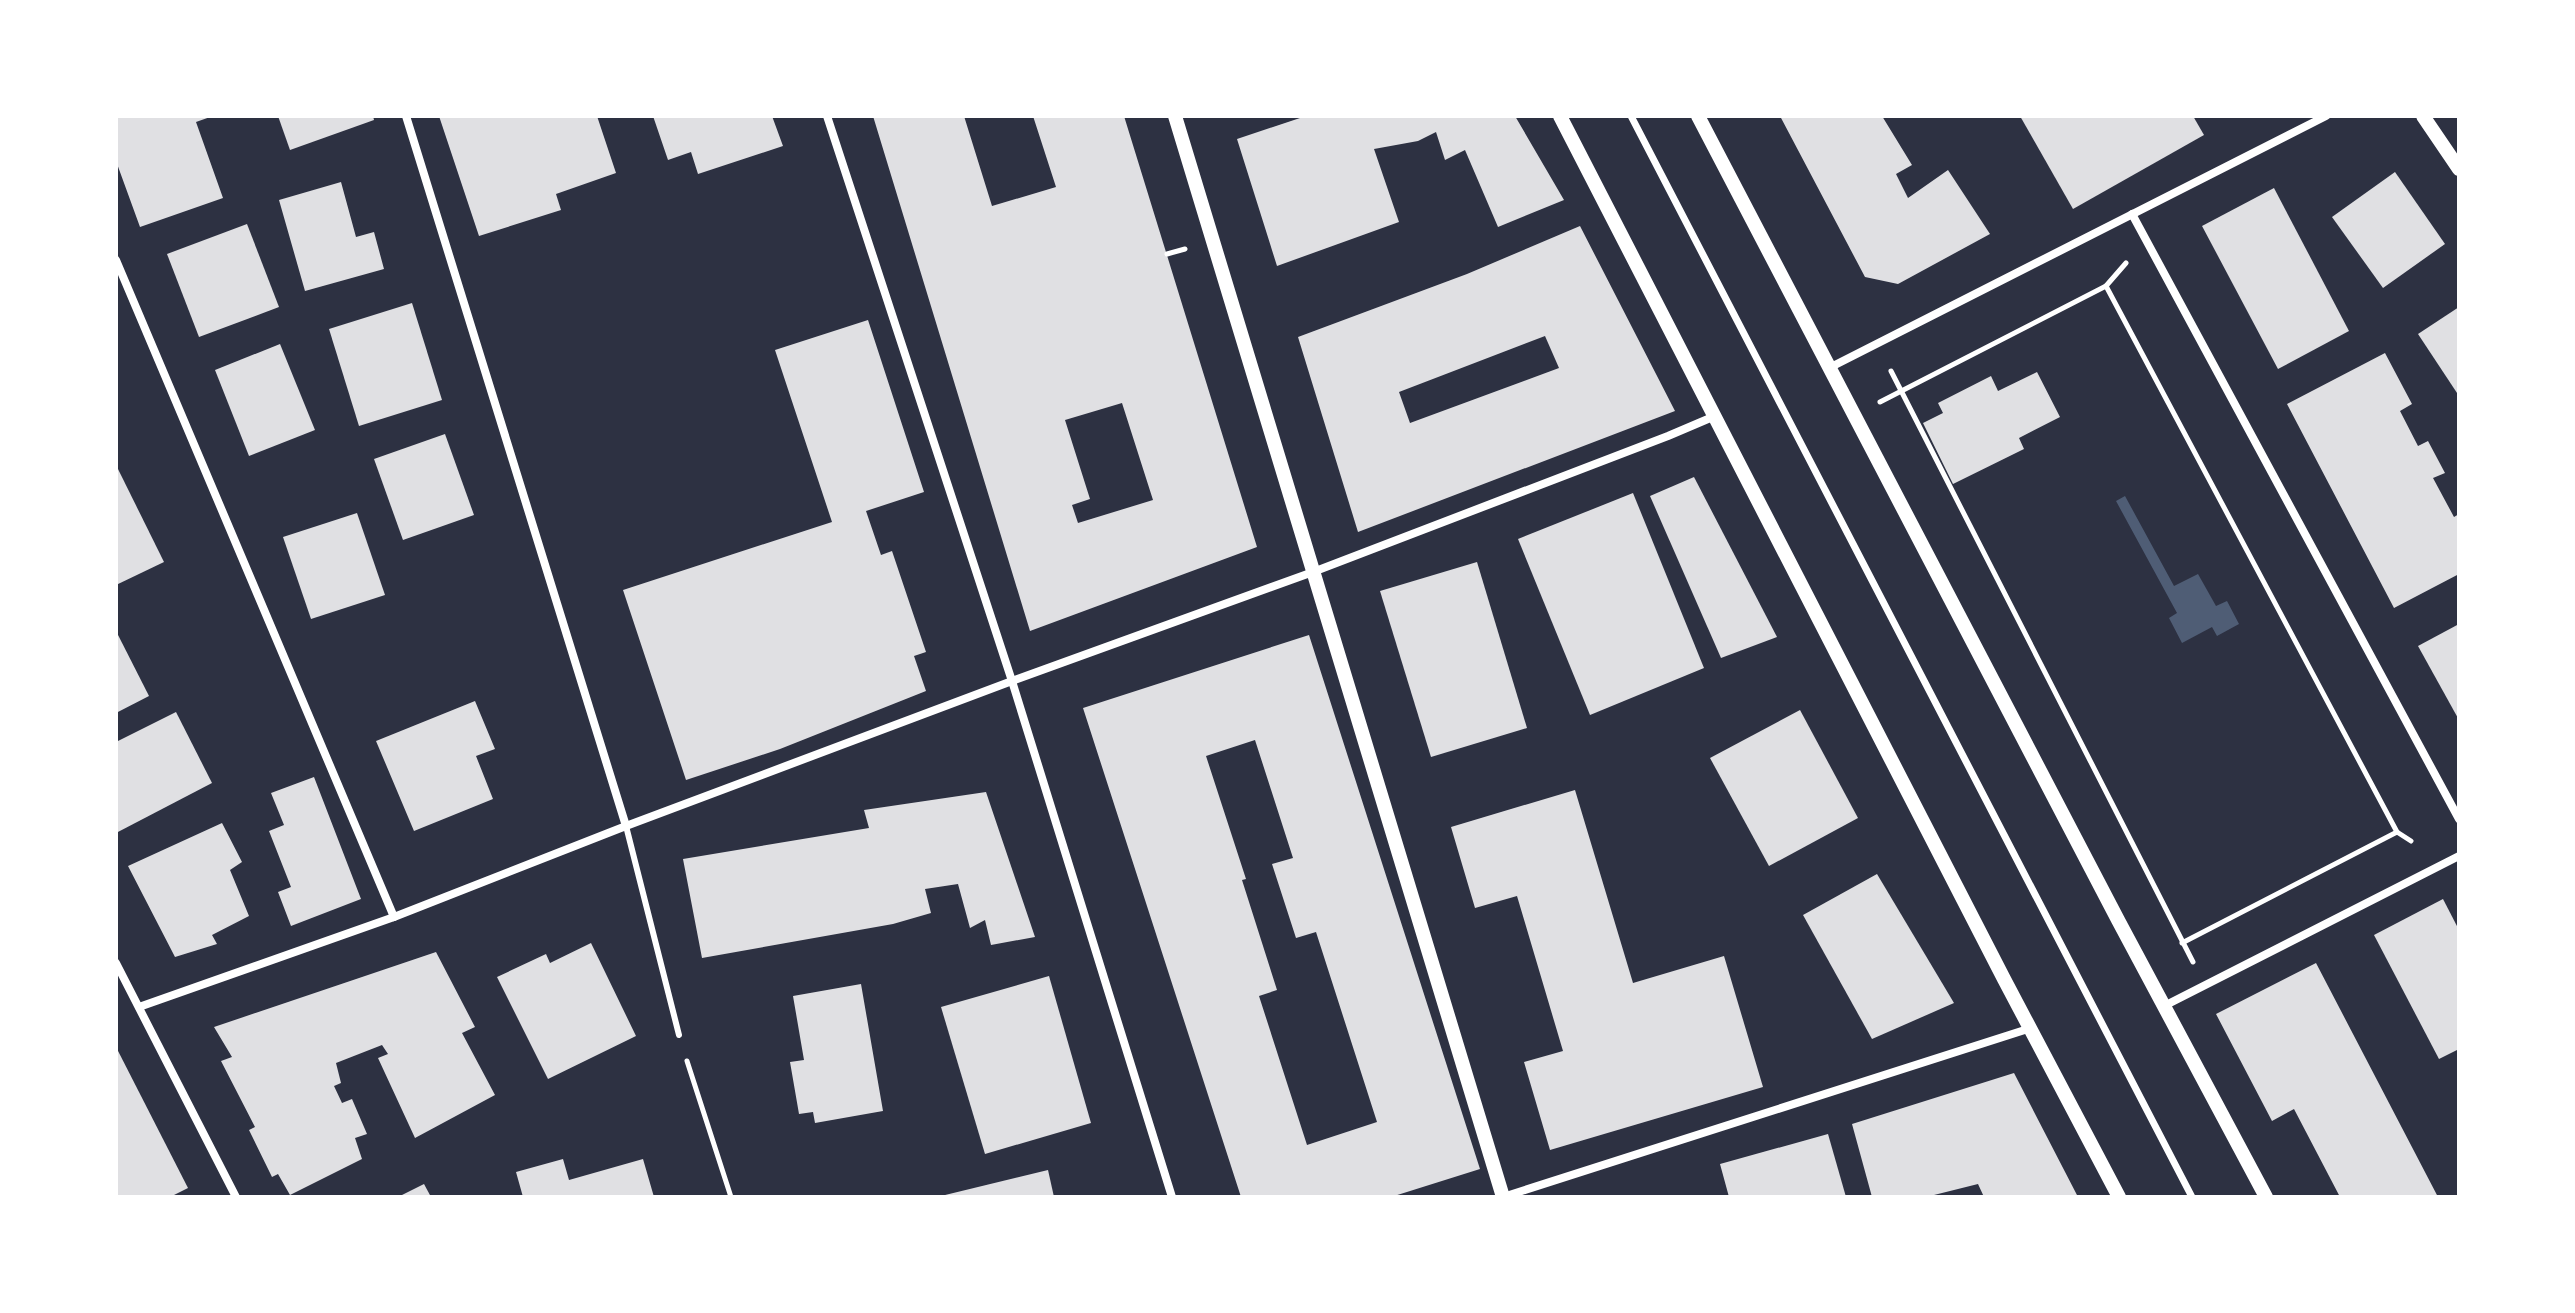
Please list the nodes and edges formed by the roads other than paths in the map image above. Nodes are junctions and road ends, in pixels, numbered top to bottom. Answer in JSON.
{"nodes":[{"id":1,"x":406,"y":116,"type":"edge"},
{"id":2,"x":827,"y":116,"type":"edge"},
{"id":3,"x":1175,"y":116,"type":"edge"},
{"id":4,"x":1560,"y":116,"type":"edge"},
{"id":5,"x":1631,"y":116,"type":"edge"},
{"id":6,"x":1698,"y":116,"type":"edge"},
{"id":7,"x":2326,"y":116,"type":"edge"},
{"id":8,"x":2423,"y":116,"type":"edge"},
{"id":9,"x":2459,"y":169,"type":"edge"},
{"id":10,"x":2132,"y":214,"type":"junction"},
{"id":11,"x":116,"y":260,"type":"edge"},
{"id":12,"x":1829,"y":368,"type":"junction"},
{"id":13,"x":1715,"y":416,"type":"junction"},
{"id":14,"x":1313,"y":572,"type":"junction"},
{"id":15,"x":1012,"y":681,"type":"junction"},
{"id":16,"x":2459,"y":819,"type":"edge"},
{"id":17,"x":626,"y":826,"type":"junction"},
{"id":18,"x":2459,"y":856,"type":"edge"},
{"id":19,"x":394,"y":917,"type":"junction"},
{"id":20,"x":116,"y":963,"type":"edge"},
{"id":21,"x":2166,"y":1005,"type":"junction"},
{"id":22,"x":139,"y":1007,"type":"junction"},
{"id":23,"x":2031,"y":1028,"type":"junction"},
{"id":24,"x":679,"y":1035,"type":"road end"},
{"id":25,"x":236,"y":1197,"type":"edge"},
{"id":26,"x":1172,"y":1197,"type":"edge"},
{"id":27,"x":1503,"y":1197,"type":"edge"},
{"id":28,"x":2119,"y":1197,"type":"edge"},
{"id":29,"x":2192,"y":1197,"type":"edge"},
{"id":30,"x":2266,"y":1197,"type":"edge"}],
"edges":[{"from":1,"to":17,"type":"street"},
{"from":2,"to":15,"type":"street"},
{"from":3,"to":14,"type":"street"},
{"from":4,"to":13,"type":"street"},
{"from":5,"to":29,"type":"street"},
{"from":6,"to":12,"type":"street"},
{"from":7,"to":10,"type":"street"},
{"from":8,"to":9,"type":"street"},
{"from":10,"to":12,"type":"street"},
{"from":10,"to":16,"type":"street"},
{"from":11,"to":19,"type":"street"},
{"from":12,"to":21,"type":"street"},
{"from":13,"to":14,"type":"street"},
{"from":13,"to":23,"type":"street"},
{"from":14,"to":15,"type":"street"},
{"from":14,"to":27,"type":"street"},
{"from":15,"to":17,"type":"street"},
{"from":15,"to":26,"type":"street"},
{"from":17,"to":19,"type":"street"},
{"from":17,"to":24,"type":"lane"},
{"from":18,"to":21,"type":"street"},
{"from":19,"to":22,"type":"street"},
{"from":20,"to":22,"type":"street"},
{"from":21,"to":30,"type":"street"},
{"from":22,"to":25,"type":"street"},
{"from":23,"to":27,"type":"street"},
{"from":23,"to":28,"type":"street"}]}
